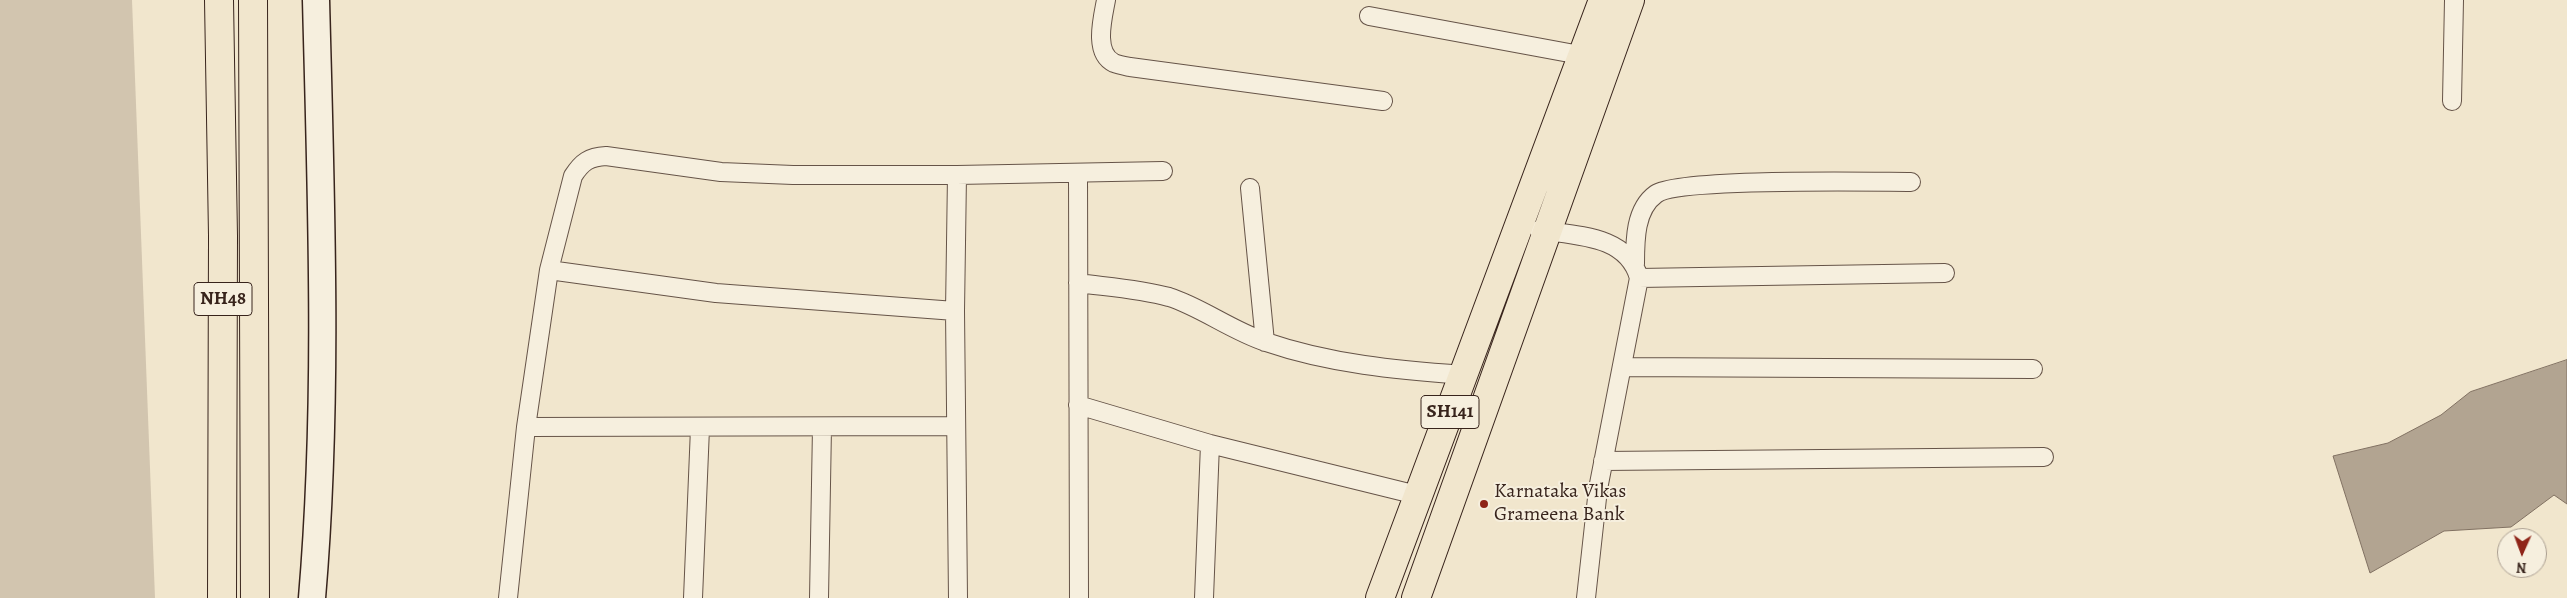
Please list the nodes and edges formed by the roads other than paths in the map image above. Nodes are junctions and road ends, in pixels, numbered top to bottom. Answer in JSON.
{"nodes":[{"id":1,"x":220,"y":0,"type":"edge"},
{"id":2,"x":253,"y":0,"type":"edge"},
{"id":3,"x":316,"y":0,"type":"edge"},
{"id":4,"x":1106,"y":0,"type":"edge"},
{"id":5,"x":1603,"y":0,"type":"edge"},
{"id":6,"x":1630,"y":0,"type":"edge"},
{"id":7,"x":2454,"y":0,"type":"edge"},
{"id":8,"x":1369,"y":16,"type":"dead end"},
{"id":9,"x":1580,"y":56,"type":"junction"},
{"id":10,"x":1383,"y":101,"type":"dead end"},
{"id":11,"x":2452,"y":101,"type":"dead end"},
{"id":12,"x":1164,"y":171,"type":"dead end"},
{"id":13,"x":1078,"y":174,"type":"junction"},
{"id":14,"x":957,"y":176,"type":"junction"},
{"id":15,"x":1911,"y":182,"type":"dead end"},
{"id":16,"x":1250,"y":188,"type":"dead end"},
{"id":17,"x":1519,"y":227,"type":"junction"},
{"id":18,"x":1549,"y":232,"type":"junction"},
{"id":19,"x":549,"y":270,"type":"junction"},
{"id":20,"x":1637,"y":271,"type":"junction"},
{"id":21,"x":1945,"y":273,"type":"dead end"},
{"id":22,"x":1078,"y":283,"type":"junction"},
{"id":23,"x":955,"y":311,"type":"junction"},
{"id":24,"x":1265,"y":342,"type":"junction"},
{"id":25,"x":1622,"y":366,"type":"junction"},
{"id":26,"x":2033,"y":369,"type":"dead end"},
{"id":27,"x":1464,"y":375,"type":"junction"},
{"id":28,"x":1078,"y":405,"type":"junction"},
{"id":29,"x":956,"y":426,"type":"junction"},
{"id":30,"x":526,"y":427,"type":"junction"},
{"id":31,"x":700,"y":428,"type":"junction"},
{"id":32,"x":822,"y":428,"type":"junction"},
{"id":33,"x":1210,"y":444,"type":"junction"},
{"id":34,"x":2044,"y":457,"type":"dead end"},
{"id":35,"x":1603,"y":461,"type":"junction"},
{"id":36,"x":1417,"y":495,"type":"junction"},
{"id":37,"x":222,"y":598,"type":"edge"},
{"id":38,"x":255,"y":598,"type":"edge"},
{"id":39,"x":312,"y":598,"type":"edge"},
{"id":40,"x":508,"y":598,"type":"edge"},
{"id":41,"x":693,"y":598,"type":"edge"},
{"id":42,"x":819,"y":598,"type":"edge"},
{"id":43,"x":958,"y":598,"type":"edge"},
{"id":44,"x":1079,"y":598,"type":"edge"},
{"id":45,"x":1204,"y":598,"type":"edge"},
{"id":46,"x":1380,"y":598,"type":"edge"},
{"id":47,"x":1416,"y":598,"type":"edge"},
{"id":48,"x":1586,"y":598,"type":"edge"}],
"edges":[{"from":1,"to":37,"type":"main road","number":"NH48"},
{"from":2,"to":38,"type":"main road","number":"NH48"},
{"from":3,"to":39,"type":"street"},
{"from":4,"to":10,"type":"street"},
{"from":5,"to":9,"type":"main road"},
{"from":6,"to":18,"type":"main road"},
{"from":7,"to":11,"type":"street"},
{"from":8,"to":9,"type":"street"},
{"from":9,"to":17,"type":"main road"},
{"from":12,"to":13,"type":"street"},
{"from":13,"to":14,"type":"street"},
{"from":13,"to":22,"type":"street"},
{"from":14,"to":19,"type":"street"},
{"from":14,"to":23,"type":"street"},
{"from":15,"to":20,"type":"street"},
{"from":16,"to":24,"type":"street"},
{"from":17,"to":18,"type":"street"},
{"from":17,"to":27,"type":"main road","number":"SH141"},
{"from":18,"to":20,"type":"street"},
{"from":18,"to":47,"type":"main road"},
{"from":19,"to":23,"type":"street"},
{"from":19,"to":30,"type":"street"},
{"from":20,"to":21,"type":"street"},
{"from":20,"to":25,"type":"street"},
{"from":22,"to":24,"type":"street"},
{"from":22,"to":28,"type":"street"},
{"from":23,"to":29,"type":"street"},
{"from":24,"to":27,"type":"street"},
{"from":25,"to":26,"type":"street"},
{"from":25,"to":35,"type":"street"},
{"from":27,"to":36,"type":"main road","number":"SH141"},
{"from":28,"to":33,"type":"street"},
{"from":28,"to":44,"type":"street"},
{"from":29,"to":32,"type":"street"},
{"from":29,"to":43,"type":"street"},
{"from":30,"to":31,"type":"street"},
{"from":30,"to":40,"type":"street"},
{"from":31,"to":32,"type":"street"},
{"from":31,"to":41,"type":"street"},
{"from":32,"to":42,"type":"street"},
{"from":33,"to":36,"type":"street"},
{"from":33,"to":45,"type":"street"},
{"from":34,"to":35,"type":"street"},
{"from":35,"to":48,"type":"street"},
{"from":36,"to":46,"type":"main road","number":"SH141"}]}
